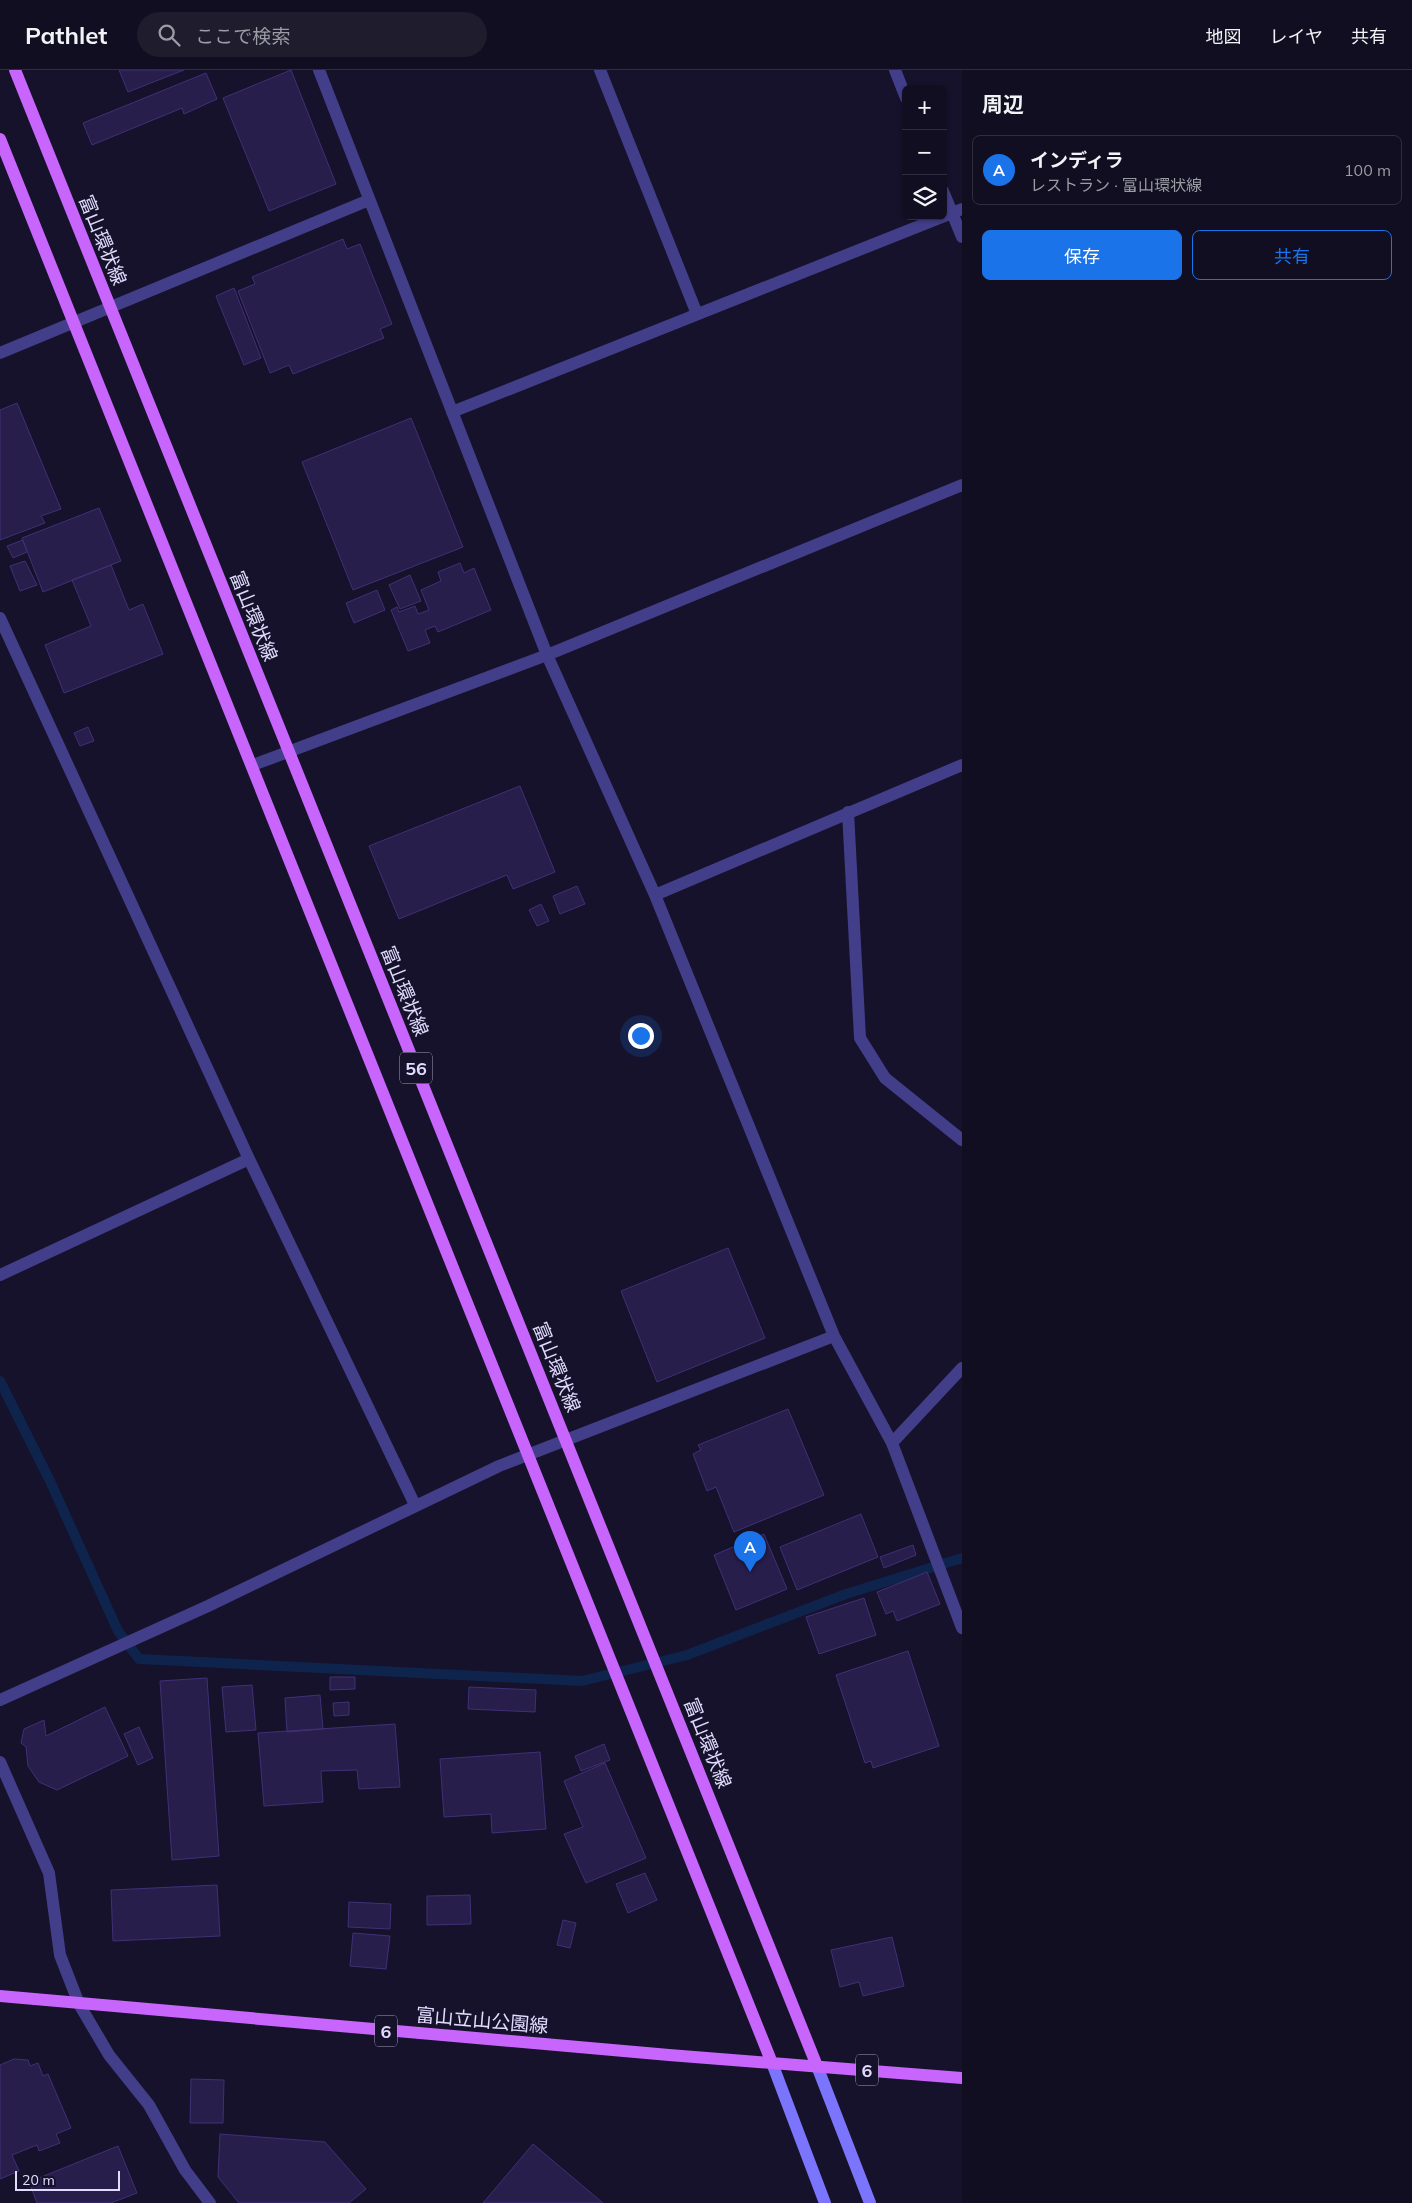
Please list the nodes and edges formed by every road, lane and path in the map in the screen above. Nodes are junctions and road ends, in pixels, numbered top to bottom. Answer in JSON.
{"nodes":[{"id":1,"x":15,"y":70,"type":"edge"},
{"id":2,"x":319,"y":70,"type":"edge"},
{"id":3,"x":600,"y":70,"type":"edge"},
{"id":4,"x":895,"y":70,"type":"edge"},
{"id":5,"x":902,"y":88,"type":"edge"},
{"id":6,"x":0,"y":139,"type":"edge"},
{"id":7,"x":947,"y":197,"type":"edge"},
{"id":8,"x":369,"y":200,"type":"junction"},
{"id":9,"x":957,"y":211,"type":"edge"},
{"id":10,"x":962,"y":237,"type":"edge"},
{"id":11,"x":110,"y":306,"type":"junction"},
{"id":12,"x":698,"y":314,"type":"junction"},
{"id":13,"x":74,"y":322,"type":"junction"},
{"id":14,"x":0,"y":353,"type":"edge"},
{"id":15,"x":452,"y":412,"type":"junction"},
{"id":16,"x":962,"y":485,"type":"edge"},
{"id":17,"x":0,"y":618,"type":"edge"},
{"id":18,"x":547,"y":655,"type":"junction"},
{"id":19,"x":289,"y":753,"type":"junction"},
{"id":20,"x":253,"y":765,"type":"junction"},
{"id":21,"x":962,"y":766,"type":"edge"},
{"id":22,"x":848,"y":812,"type":"junction"},
{"id":23,"x":655,"y":895,"type":"junction"},
{"id":24,"x":962,"y":1140,"type":"edge"},
{"id":25,"x":249,"y":1159,"type":"junction"},
{"id":26,"x":0,"y":1275,"type":"edge"},
{"id":27,"x":834,"y":1336,"type":"junction"},
{"id":28,"x":962,"y":1368,"type":"edge"},
{"id":29,"x":566,"y":1439,"type":"junction"},
{"id":30,"x":892,"y":1443,"type":"junction"},
{"id":31,"x":527,"y":1454,"type":"junction"},
{"id":32,"x":416,"y":1505,"type":"junction"},
{"id":33,"x":962,"y":1628,"type":"edge"},
{"id":34,"x":0,"y":1700,"type":"edge"},
{"id":35,"x":0,"y":1762,"type":"edge"},
{"id":36,"x":0,"y":1996,"type":"edge"},
{"id":37,"x":79,"y":2004,"type":"junction"},
{"id":38,"x":772,"y":2063,"type":"junction"},
{"id":39,"x":817,"y":2066,"type":"junction"},
{"id":40,"x":962,"y":2078,"type":"edge"},
{"id":41,"x":210,"y":2203,"type":"edge"},
{"id":42,"x":825,"y":2203,"type":"edge"},
{"id":43,"x":870,"y":2203,"type":"edge"}],
"edges":[{"from":1,"to":11,"type":"main road","name":"富山環状線","number":"56"},
{"from":2,"to":8,"type":"street"},
{"from":3,"to":12,"type":"street"},
{"from":4,"to":5,"type":"street"},
{"from":6,"to":13,"type":"main road","number":"56"},
{"from":7,"to":9,"type":"street"},
{"from":8,"to":11,"type":"street"},
{"from":8,"to":15,"type":"street"},
{"from":9,"to":10,"type":"street"},
{"from":9,"to":12,"type":"street"},
{"from":11,"to":13,"type":"street"},
{"from":11,"to":19,"type":"main road","name":"富山環状線","number":"56"},
{"from":12,"to":15,"type":"street"},
{"from":13,"to":14,"type":"street"},
{"from":13,"to":20,"type":"main road","number":"56"},
{"from":15,"to":18,"type":"street"},
{"from":16,"to":18,"type":"street"},
{"from":17,"to":25,"type":"street"},
{"from":18,"to":19,"type":"street"},
{"from":18,"to":23,"type":"street"},
{"from":19,"to":20,"type":"street"},
{"from":19,"to":29,"type":"main road","name":"富山環状線","number":"56"},
{"from":20,"to":31,"type":"main road","number":"56"},
{"from":21,"to":22,"type":"street"},
{"from":22,"to":23,"type":"street"},
{"from":22,"to":24,"type":"street"},
{"from":23,"to":27,"type":"street"},
{"from":25,"to":26,"type":"street"},
{"from":25,"to":32,"type":"street"},
{"from":27,"to":29,"type":"street"},
{"from":27,"to":30,"type":"street"},
{"from":28,"to":30,"type":"street"},
{"from":29,"to":31,"type":"street"},
{"from":29,"to":39,"type":"main road","name":"富山環状線","number":"56"},
{"from":30,"to":33,"type":"street"},
{"from":31,"to":32,"type":"street"},
{"from":31,"to":38,"type":"main road","number":"56"},
{"from":32,"to":34,"type":"street"},
{"from":35,"to":37,"type":"street"},
{"from":36,"to":37,"type":"main road","name":"富山立山公園線","number":"6"},
{"from":37,"to":38,"type":"main road","name":"富山立山公園線","number":"6"},
{"from":37,"to":41,"type":"street"},
{"from":38,"to":39,"type":"main road","name":"富山立山公園線","number":"6"},
{"from":38,"to":42,"type":"street"},
{"from":39,"to":40,"type":"main road","name":"富山立山公園線","number":"6"},
{"from":39,"to":43,"type":"street"}]}
